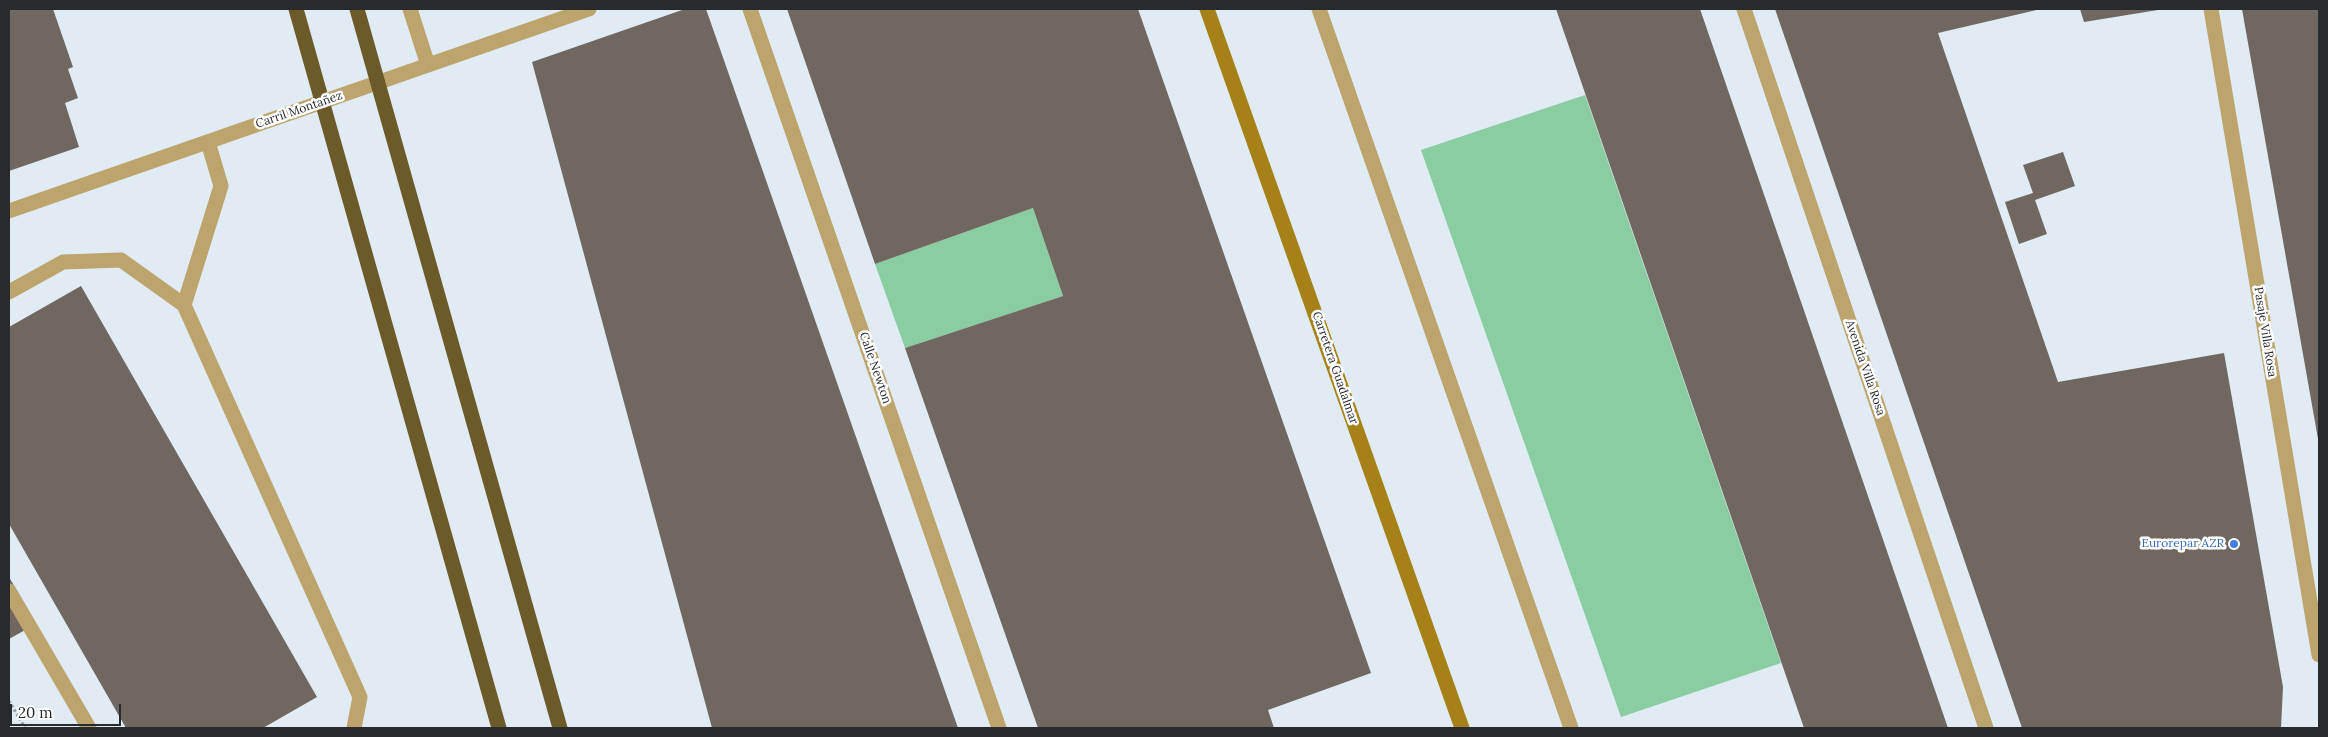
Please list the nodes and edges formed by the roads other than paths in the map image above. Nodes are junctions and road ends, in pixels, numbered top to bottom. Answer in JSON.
{"nodes":[{"id":1,"x":296,"y":9,"type":"edge"},
{"id":2,"x":357,"y":9,"type":"edge"},
{"id":3,"x":410,"y":9,"type":"edge"},
{"id":4,"x":589,"y":9,"type":"edge"},
{"id":5,"x":750,"y":9,"type":"edge"},
{"id":6,"x":1207,"y":9,"type":"edge"},
{"id":7,"x":1319,"y":9,"type":"edge"},
{"id":8,"x":1744,"y":9,"type":"edge"},
{"id":9,"x":2211,"y":9,"type":"edge"},
{"id":10,"x":428,"y":65,"type":"junction"},
{"id":11,"x":208,"y":142,"type":"junction"},
{"id":12,"x":9,"y":211,"type":"edge"},
{"id":13,"x":9,"y":292,"type":"edge"},
{"id":14,"x":184,"y":305,"type":"junction"},
{"id":15,"x":9,"y":591,"type":"edge"},
{"id":16,"x":2319,"y":655,"type":"edge"},
{"id":17,"x":88,"y":728,"type":"edge"},
{"id":18,"x":354,"y":728,"type":"edge"},
{"id":19,"x":499,"y":728,"type":"edge"},
{"id":20,"x":560,"y":728,"type":"edge"},
{"id":21,"x":999,"y":728,"type":"edge"},
{"id":22,"x":1462,"y":728,"type":"edge"},
{"id":23,"x":1571,"y":728,"type":"edge"},
{"id":24,"x":1986,"y":728,"type":"edge"}],
"edges":[{"from":1,"to":19,"type":"highway"},
{"from":2,"to":20,"type":"highway"},
{"from":3,"to":10,"type":"street"},
{"from":4,"to":10,"type":"street","name":"Carril Montañez"},
{"from":5,"to":21,"type":"street","name":"Calle Newton"},
{"from":6,"to":22,"type":"street","name":"Carretera Guadalmar"},
{"from":7,"to":23,"type":"street"},
{"from":8,"to":24,"type":"street","name":"Avenida Villa Rosa"},
{"from":9,"to":16,"type":"street","name":"Pasaje Villa Rosa"},
{"from":10,"to":11,"type":"street","name":"Carril Montañez"},
{"from":11,"to":12,"type":"street","name":"Carril Montañez"},
{"from":11,"to":14,"type":"street"},
{"from":13,"to":14,"type":"street"},
{"from":14,"to":18,"type":"street"},
{"from":15,"to":17,"type":"street"}]}
